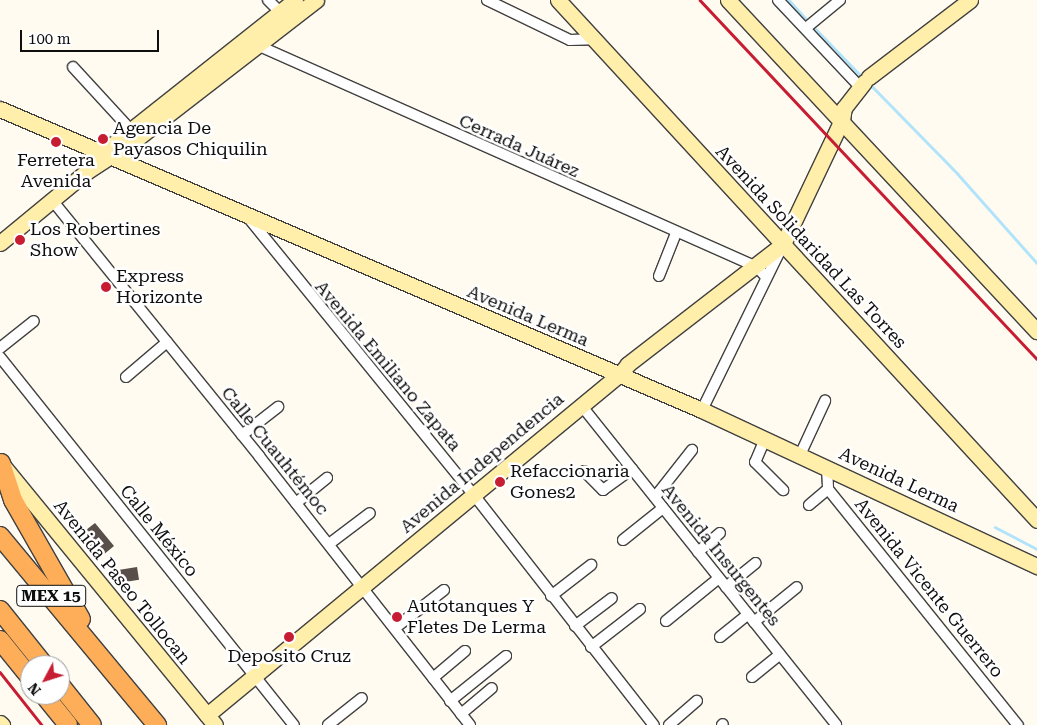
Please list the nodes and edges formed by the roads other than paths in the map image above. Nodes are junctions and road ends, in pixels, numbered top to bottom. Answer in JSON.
{"nodes":[{"id":1,"x":268,"y":0,"type":"edge"},
{"id":2,"x":295,"y":0,"type":"edge"},
{"id":3,"x":316,"y":0,"type":"edge"},
{"id":4,"x":487,"y":0,"type":"edge"},
{"id":5,"x":558,"y":0,"type":"edge"},
{"id":6,"x":728,"y":0,"type":"edge"},
{"id":7,"x":778,"y":0,"type":"edge"},
{"id":8,"x":840,"y":0,"type":"edge"},
{"id":9,"x":970,"y":0,"type":"edge"},
{"id":10,"x":280,"y":12,"type":"junction"},
{"id":11,"x":810,"y":24,"type":"junction"},
{"id":12,"x":593,"y":39,"type":"junction"},
{"id":13,"x":257,"y":45,"type":"junction"},
{"id":14,"x":73,"y":67,"type":"dead end"},
{"id":15,"x":864,"y":82,"type":"junction"},
{"id":16,"x":0,"y":109,"type":"edge"},
{"id":17,"x":842,"y":120,"type":"junction"},
{"id":18,"x":130,"y":129,"type":"junction"},
{"id":19,"x":107,"y":154,"type":"junction"},
{"id":20,"x":52,"y":200,"type":"junction"},
{"id":21,"x":246,"y":216,"type":"junction"},
{"id":22,"x":676,"y":233,"type":"junction"},
{"id":23,"x":0,"y":243,"type":"edge"},
{"id":24,"x":784,"y":244,"type":"junction"},
{"id":25,"x":761,"y":272,"type":"junction"},
{"id":26,"x":659,"y":276,"type":"dead end"},
{"id":27,"x":34,"y":320,"type":"dead end"},
{"id":28,"x":1037,"y":331,"type":"edge"},
{"id":29,"x":167,"y":342,"type":"junction"},
{"id":30,"x":0,"y":348,"type":"edge"},
{"id":31,"x":0,"y":357,"type":"edge"},
{"id":32,"x":622,"y":371,"type":"junction"},
{"id":33,"x":126,"y":377,"type":"dead end"},
{"id":34,"x":825,"y":401,"type":"dead end"},
{"id":35,"x":581,"y":405,"type":"junction"},
{"id":36,"x":704,"y":406,"type":"junction"},
{"id":37,"x":278,"y":407,"type":"dead end"},
{"id":38,"x":242,"y":435,"type":"junction"},
{"id":39,"x":765,"y":439,"type":"junction"},
{"id":40,"x":692,"y":450,"type":"dead end"},
{"id":41,"x":800,"y":456,"type":"junction"},
{"id":42,"x":0,"y":463,"type":"edge"},
{"id":43,"x":828,"y":468,"type":"junction"},
{"id":44,"x":632,"y":469,"type":"junction"},
{"id":45,"x":584,"y":471,"type":"dead end"},
{"id":46,"x":326,"y":478,"type":"dead end"},
{"id":47,"x":828,"y":489,"type":"junction"},
{"id":48,"x":783,"y":490,"type":"dead end"},
{"id":49,"x":474,"y":495,"type":"junction"},
{"id":50,"x":655,"y":497,"type":"junction"},
{"id":51,"x":296,"y":503,"type":"junction"},
{"id":52,"x":809,"y":505,"type":"dead end"},
{"id":53,"x":663,"y":508,"type":"junction"},
{"id":54,"x":370,"y":512,"type":"dead end"},
{"id":55,"x":1037,"y":520,"type":"edge"},
{"id":56,"x":720,"y":533,"type":"dead end"},
{"id":57,"x":0,"y":536,"type":"edge"},
{"id":58,"x":623,"y":540,"type":"dead end"},
{"id":59,"x":329,"y":544,"type":"junction"},
{"id":60,"x":698,"y":552,"type":"junction"},
{"id":61,"x":756,"y":563,"type":"dead end"},
{"id":62,"x":591,"y":565,"type":"dead end"},
{"id":63,"x":1037,"y":566,"type":"edge"},
{"id":64,"x":719,"y":578,"type":"junction"},
{"id":65,"x":726,"y":587,"type":"junction"},
{"id":66,"x":798,"y":587,"type":"dead end"},
{"id":67,"x":363,"y":588,"type":"junction"},
{"id":68,"x":444,"y":590,"type":"dead end"},
{"id":69,"x":551,"y":596,"type":"junction"},
{"id":70,"x":612,"y":598,"type":"dead end"},
{"id":71,"x":640,"y":609,"type":"dead end"},
{"id":72,"x":0,"y":610,"type":"edge"},
{"id":73,"x":751,"y":618,"type":"junction"},
{"id":74,"x":666,"y":621,"type":"dead end"},
{"id":75,"x":575,"y":626,"type":"junction"},
{"id":76,"x":394,"y":628,"type":"junction"},
{"id":77,"x":720,"y":637,"type":"dead end"},
{"id":78,"x":0,"y":640,"type":"edge"},
{"id":79,"x":591,"y":647,"type":"junction"},
{"id":80,"x":465,"y":651,"type":"dead end"},
{"id":81,"x":780,"y":654,"type":"junction"},
{"id":82,"x":36,"y":655,"type":"edge"},
{"id":83,"x":102,"y":656,"type":"junction"},
{"id":84,"x":506,"y":656,"type":"dead end"},
{"id":85,"x":20,"y":665,"type":"edge"},
{"id":86,"x":255,"y":676,"type":"junction"},
{"id":87,"x":752,"y":677,"type":"dead end"},
{"id":88,"x":433,"y":678,"type":"junction"},
{"id":89,"x":492,"y":688,"type":"dead end"},
{"id":90,"x":70,"y":698,"type":"edge"},
{"id":91,"x":362,"y":698,"type":"dead end"},
{"id":92,"x":450,"y":700,"type":"junction"},
{"id":93,"x":697,"y":701,"type":"dead end"},
{"id":94,"x":52,"y":705,"type":"edge"},
{"id":95,"x":461,"y":714,"type":"junction"},
{"id":96,"x":211,"y":720,"type":"edge"},
{"id":97,"x":68,"y":725,"type":"edge"},
{"id":98,"x":92,"y":725,"type":"edge"},
{"id":99,"x":157,"y":725,"type":"edge"},
{"id":100,"x":294,"y":725,"type":"edge"},
{"id":101,"x":328,"y":725,"type":"edge"},
{"id":102,"x":470,"y":725,"type":"edge"},
{"id":103,"x":654,"y":725,"type":"edge"},
{"id":104,"x":669,"y":725,"type":"edge"},
{"id":105,"x":836,"y":725,"type":"edge"},
{"id":106,"x":1018,"y":725,"type":"edge"}],
"edges":[{"from":1,"to":10,"type":"street"},
{"from":2,"to":10,"type":"main road"},
{"from":3,"to":13,"type":"main road"},
{"from":4,"to":12,"type":"street"},
{"from":5,"to":12,"type":"main road","name":"Avenida Solidaridad Las Torres"},
{"from":6,"to":17,"type":"main road"},
{"from":7,"to":11,"type":"street"},
{"from":8,"to":11,"type":"street"},
{"from":9,"to":15,"type":"main road","name":"Avenida Independencia"},
{"from":10,"to":18,"type":"main road"},
{"from":11,"to":15,"type":"street"},
{"from":12,"to":24,"type":"main road","name":"Avenida Solidaridad Las Torres"},
{"from":13,"to":19,"type":"main road"},
{"from":13,"to":22,"type":"street","name":"Cerrada Juárez"},
{"from":14,"to":18,"type":"street"},
{"from":15,"to":17,"type":"main road","name":"Avenida Independencia"},
{"from":16,"to":19,"type":"main road","name":"Avenida Lerma"},
{"from":17,"to":24,"type":"main road","name":"Avenida Independencia"},
{"from":17,"to":28,"type":"main road"},
{"from":18,"to":19,"type":"main road"},
{"from":19,"to":20,"type":"main road"},
{"from":19,"to":21,"type":"main road","name":"Avenida Lerma"},
{"from":20,"to":23,"type":"main road"},
{"from":20,"to":29,"type":"street","name":"Calle Cuauhtémoc"},
{"from":21,"to":32,"type":"main road","name":"Avenida Lerma"},
{"from":21,"to":49,"type":"street","name":"Avenida Emiliano Zapata"},
{"from":22,"to":25,"type":"street","name":"Cerrada Juárez"},
{"from":22,"to":26,"type":"street"},
{"from":24,"to":25,"type":"main road","name":"Avenida Independencia"},
{"from":24,"to":55,"type":"main road","name":"Avenida Solidaridad Las Torres"},
{"from":25,"to":32,"type":"main road","name":"Avenida Independencia"},
{"from":25,"to":36,"type":"street","name":"Avenida Independencia"},
{"from":27,"to":30,"type":"street"},
{"from":29,"to":33,"type":"street"},
{"from":29,"to":38,"type":"street","name":"Calle Cuauhtémoc"},
{"from":31,"to":86,"type":"street","name":"Calle México"},
{"from":32,"to":35,"type":"main road","name":"Avenida Independencia"},
{"from":32,"to":36,"type":"main road","name":"Avenida Lerma"},
{"from":34,"to":41,"type":"street"},
{"from":35,"to":44,"type":"street","name":"Avenida Insurgentes"},
{"from":35,"to":49,"type":"main road","name":"Avenida Independencia"},
{"from":36,"to":39,"type":"main road","name":"Avenida Lerma"},
{"from":37,"to":38,"type":"street"},
{"from":38,"to":51,"type":"street","name":"Calle Cuauhtémoc"},
{"from":39,"to":41,"type":"main road","name":"Avenida Lerma"},
{"from":39,"to":48,"type":"street"},
{"from":40,"to":50,"type":"street"},
{"from":41,"to":43,"type":"main road","name":"Avenida Lerma"},
{"from":42,"to":83,"type":"highway"},
{"from":42,"to":96,"type":"main road","name":"Avenida Paseo Tollocan"},
{"from":43,"to":47,"type":"street"},
{"from":43,"to":63,"type":"main road","name":"Avenida Lerma"},
{"from":44,"to":45,"type":"street"},
{"from":44,"to":50,"type":"street","name":"Avenida Insurgentes"},
{"from":46,"to":51,"type":"street"},
{"from":47,"to":52,"type":"street"},
{"from":47,"to":106,"type":"street","name":"Avenida Vicente Guerrero"},
{"from":49,"to":67,"type":"main road","name":"Avenida Independencia"},
{"from":49,"to":69,"type":"street","name":"Avenida Emiliano Zapata"},
{"from":50,"to":53,"type":"street","name":"Avenida Insurgentes"},
{"from":51,"to":59,"type":"street","name":"Calle Cuauhtémoc"},
{"from":53,"to":58,"type":"street"},
{"from":53,"to":60,"type":"street","name":"Avenida Insurgentes"},
{"from":54,"to":59,"type":"street"},
{"from":56,"to":60,"type":"street"},
{"from":57,"to":83,"type":"highway","number":"MEX 15"},
{"from":59,"to":67,"type":"street","name":"Calle Cuauhtémoc"},
{"from":60,"to":64,"type":"street","name":"Avenida Insurgentes"},
{"from":61,"to":65,"type":"street"},
{"from":62,"to":69,"type":"street"},
{"from":64,"to":65,"type":"street","name":"Avenida Insurgentes"},
{"from":64,"to":74,"type":"street"},
{"from":65,"to":73,"type":"street","name":"Avenida Insurgentes"},
{"from":66,"to":73,"type":"street"},
{"from":67,"to":76,"type":"street","name":"Calle Cuauhtémoc"},
{"from":67,"to":86,"type":"main road","name":"Avenida Independencia"},
{"from":68,"to":76,"type":"street"},
{"from":69,"to":75,"type":"street","name":"Avenida Emiliano Zapata"},
{"from":70,"to":75,"type":"street"},
{"from":71,"to":79,"type":"street"},
{"from":72,"to":82,"type":"highway","number":"MEX 15"},
{"from":73,"to":77,"type":"street"},
{"from":73,"to":81,"type":"street","name":"Avenida Insurgentes"},
{"from":75,"to":79,"type":"street","name":"Avenida Emiliano Zapata"},
{"from":76,"to":88,"type":"street","name":"Calle Cuauhtémoc"},
{"from":78,"to":85,"type":"highway"},
{"from":79,"to":103,"type":"street","name":"Avenida Emiliano Zapata"},
{"from":80,"to":88,"type":"street"},
{"from":81,"to":87,"type":"street"},
{"from":81,"to":105,"type":"street","name":"Avenida Insurgentes"},
{"from":83,"to":99,"type":"highway","number":"MEX 15"},
{"from":84,"to":92,"type":"street"},
{"from":86,"to":96,"type":"main road","name":"Avenida Independencia"},
{"from":86,"to":100,"type":"street","name":"Calle México"},
{"from":88,"to":92,"type":"street","name":"Calle Cuauhtémoc"},
{"from":89,"to":95,"type":"street"},
{"from":90,"to":98,"type":"highway"},
{"from":91,"to":101,"type":"street"},
{"from":92,"to":95,"type":"street","name":"Calle Cuauhtémoc"},
{"from":93,"to":104,"type":"street"},
{"from":94,"to":97,"type":"highway"},
{"from":95,"to":102,"type":"street","name":"Calle Cuauhtémoc"}]}
